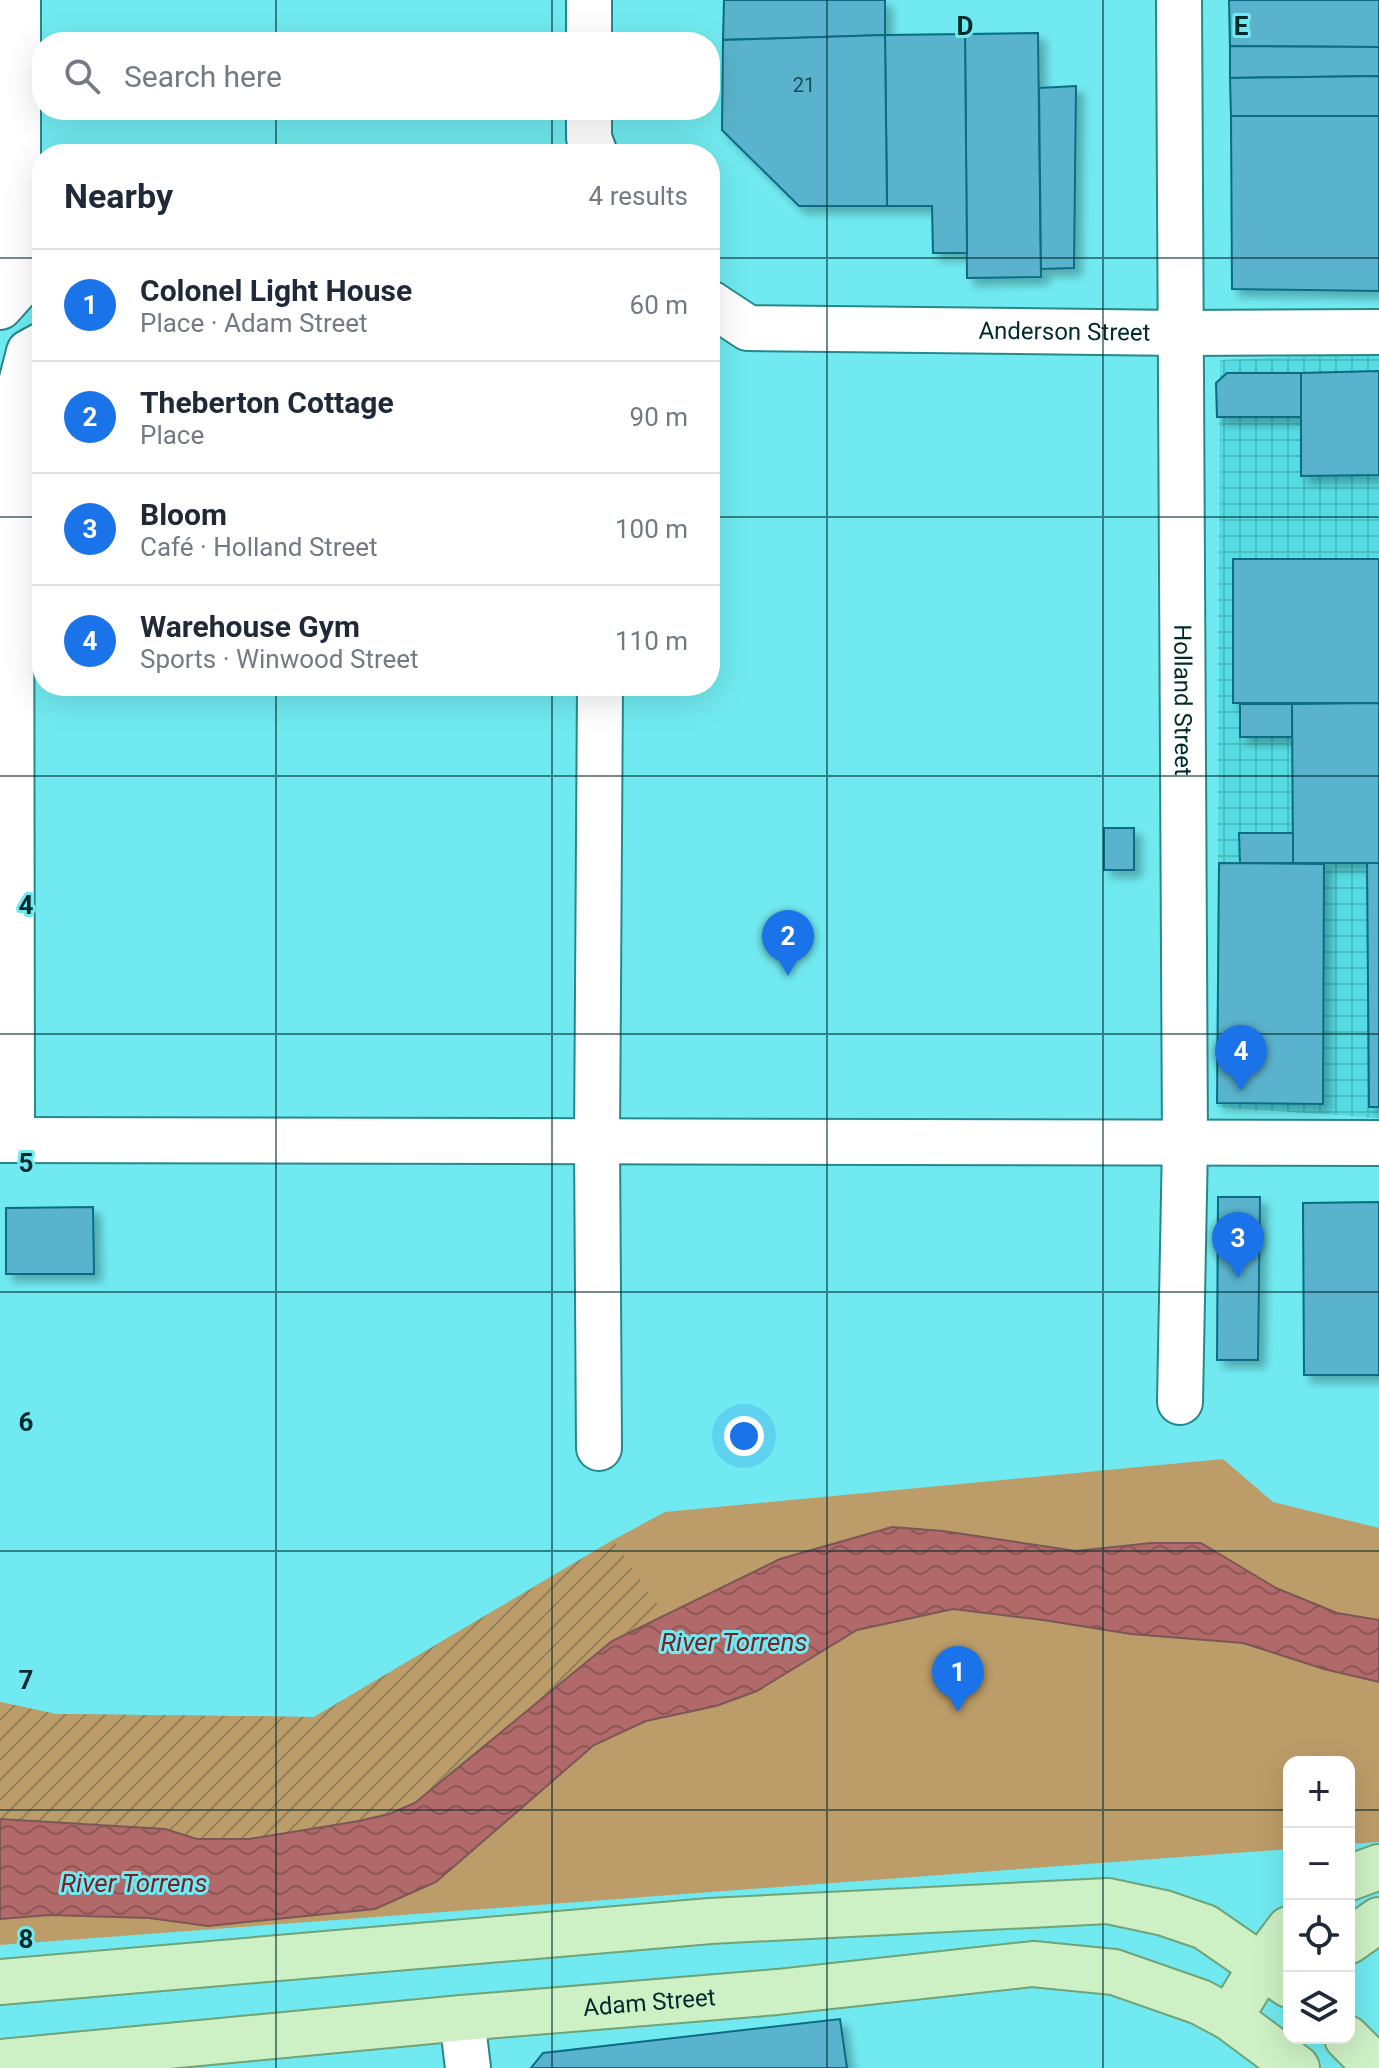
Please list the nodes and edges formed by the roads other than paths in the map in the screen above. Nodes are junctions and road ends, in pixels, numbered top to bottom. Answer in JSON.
{"nodes":[{"id":1,"x":18,"y":0,"type":"edge"},
{"id":2,"x":589,"y":0,"type":"edge"},
{"id":3,"x":1179,"y":0,"type":"edge"},
{"id":4,"x":589,"y":32,"type":"edge"},
{"id":5,"x":589,"y":120,"type":"edge"},
{"id":6,"x":591,"y":144,"type":"edge"},
{"id":7,"x":0,"y":307,"type":"edge"},
{"id":8,"x":720,"y":310,"type":"edge"},
{"id":9,"x":1379,"y":332,"type":"edge"},
{"id":10,"x":1181,"y":333,"type":"junction"},
{"id":11,"x":32,"y":350,"type":"edge"},
{"id":12,"x":600,"y":696,"type":"edge"},
{"id":13,"x":6,"y":1140,"type":"edge"},
{"id":14,"x":597,"y":1141,"type":"junction"},
{"id":15,"x":1185,"y":1143,"type":"junction"},
{"id":16,"x":1379,"y":1143,"type":"edge"},
{"id":17,"x":1180,"y":1402,"type":"dead end"},
{"id":18,"x":599,"y":1448,"type":"dead end"},
{"id":19,"x":1379,"y":1867,"type":"edge"},
{"id":20,"x":1355,"y":1876,"type":"edge"},
{"id":21,"x":1379,"y":1920,"type":"edge"},
{"id":22,"x":1355,"y":1937,"type":"edge"},
{"id":23,"x":1283,"y":1950,"type":"edge"},
{"id":24,"x":1276,"y":1975,"type":"edge"},
{"id":25,"x":0,"y":1982,"type":"edge"},
{"id":26,"x":462,"y":2018,"type":"junction"},
{"id":27,"x":1230,"y":2018,"type":"junction"},
{"id":28,"x":1353,"y":2044,"type":"edge"},
{"id":29,"x":1286,"y":2046,"type":"edge"},
{"id":30,"x":0,"y":2062,"type":"edge"},
{"id":31,"x":468,"y":2068,"type":"edge"},
{"id":32,"x":1377,"y":2068,"type":"edge"}],
"edges":[{"from":1,"to":7,"type":"street"},
{"from":2,"to":4,"type":"street"},
{"from":3,"to":10,"type":"street","name":"Holland Street"},
{"from":5,"to":6,"type":"street"},
{"from":8,"to":10,"type":"street","name":"Anderson Street"},
{"from":9,"to":10,"type":"street","name":"Anderson Street"},
{"from":10,"to":15,"type":"street","name":"Holland Street"},
{"from":11,"to":13,"type":"street"},
{"from":12,"to":14,"type":"street"},
{"from":13,"to":14,"type":"street"},
{"from":14,"to":15,"type":"street"},
{"from":14,"to":18,"type":"street"},
{"from":15,"to":16,"type":"street"},
{"from":15,"to":17,"type":"street","name":"Holland Street"},
{"from":19,"to":20,"type":"main road"},
{"from":21,"to":22,"type":"main road"},
{"from":23,"to":24,"type":"main road"},
{"from":24,"to":25,"type":"main road"},
{"from":24,"to":27,"type":"main road"},
{"from":26,"to":27,"type":"main road","name":"Adam Street"},
{"from":26,"to":30,"type":"main road","name":"Adam Street"},
{"from":26,"to":31,"type":"street"},
{"from":27,"to":29,"type":"main road","name":"Adam Street"},
{"from":28,"to":32,"type":"main road"}]}
